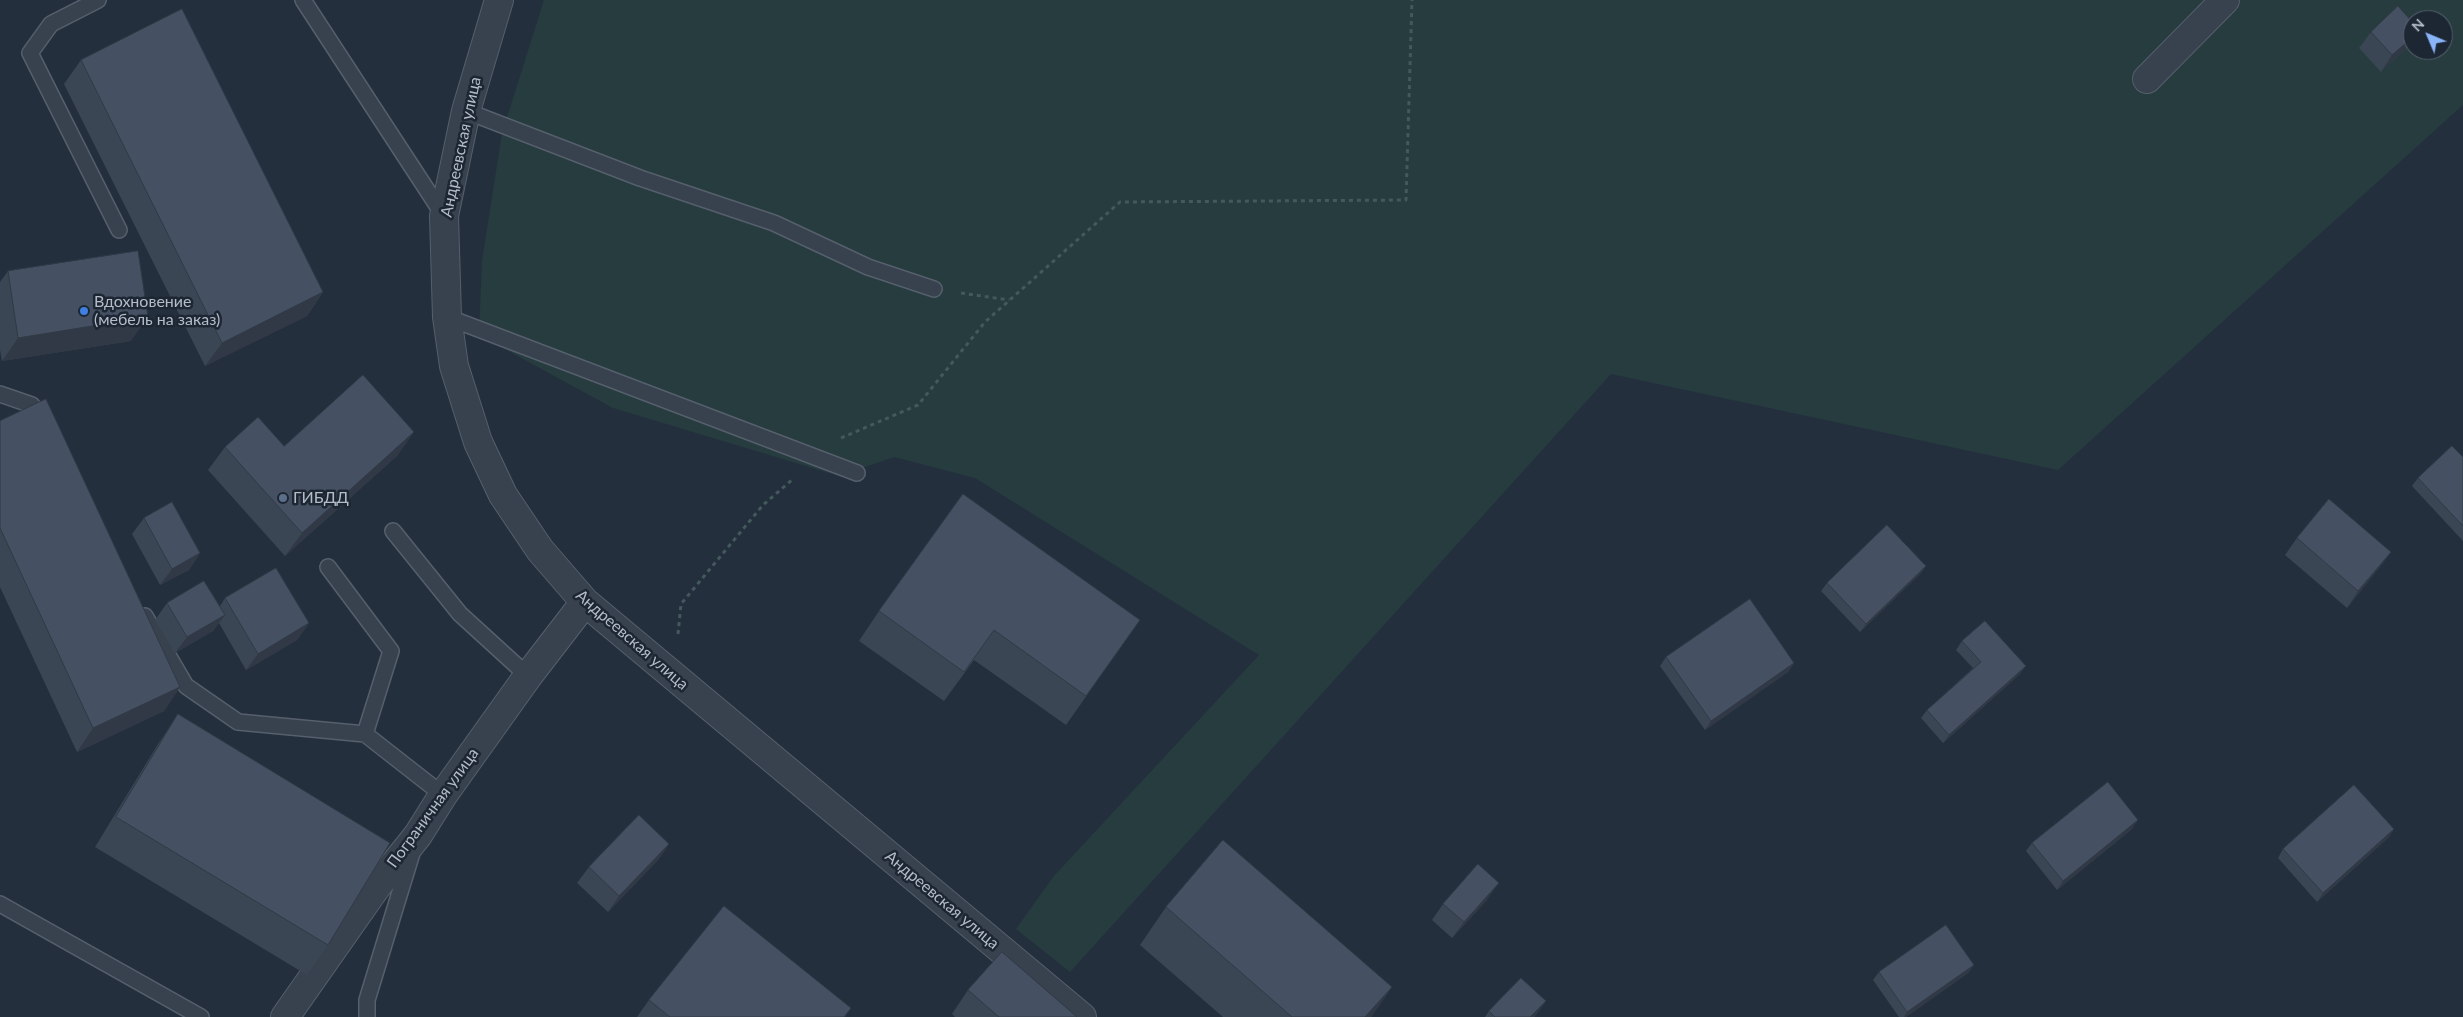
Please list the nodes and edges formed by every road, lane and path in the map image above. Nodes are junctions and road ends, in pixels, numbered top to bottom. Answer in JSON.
{"nodes":[{"id":1,"x":98,"y":0,"type":"edge"},
{"id":2,"x":303,"y":0,"type":"edge"},
{"id":3,"x":499,"y":0,"type":"edge"},
{"id":4,"x":1412,"y":0,"type":"edge"},
{"id":5,"x":2225,"y":0,"type":"edge"},
{"id":6,"x":2147,"y":79,"type":"dead end"},
{"id":7,"x":466,"y":111,"type":"junction"},
{"id":8,"x":444,"y":216,"type":"junction"},
{"id":9,"x":119,"y":230,"type":"dead end"},
{"id":10,"x":934,"y":289,"type":"joint"},
{"id":11,"x":1010,"y":300,"type":"junction"},
{"id":12,"x":447,"y":317,"type":"junction"},
{"id":13,"x":0,"y":394,"type":"edge"},
{"id":14,"x":50,"y":438,"type":"edge"},
{"id":15,"x":816,"y":458,"type":"junction"},
{"id":16,"x":857,"y":473,"type":"dead end"},
{"id":17,"x":393,"y":531,"type":"dead end"},
{"id":18,"x":328,"y":566,"type":"dead end"},
{"id":19,"x":136,"y":600,"type":"edge"},
{"id":20,"x":585,"y":602,"type":"junction"},
{"id":21,"x":528,"y":676,"type":"junction"},
{"id":22,"x":674,"y":677,"type":"junction"},
{"id":23,"x":365,"y":734,"type":"junction"},
{"id":24,"x":443,"y":795,"type":"junction"},
{"id":25,"x":418,"y":835,"type":"junction"},
{"id":26,"x":0,"y":904,"type":"edge"},
{"id":27,"x":200,"y":1017,"type":"edge"},
{"id":28,"x":285,"y":1017,"type":"edge"},
{"id":29,"x":367,"y":1017,"type":"edge"},
{"id":30,"x":1082,"y":1017,"type":"edge"}],
"edges":[{"from":1,"to":9,"type":"lane"},
{"from":2,"to":8,"type":"lane"},
{"from":3,"to":7,"type":"street","name":"Андреевская улица"},
{"from":4,"to":11,"type":"path"},
{"from":5,"to":6,"type":"street"},
{"from":7,"to":8,"type":"street","name":"Андреевская улица"},
{"from":7,"to":10,"type":"lane"},
{"from":8,"to":12,"type":"street","name":"Андреевская улица"},
{"from":10,"to":11,"type":"path"},
{"from":11,"to":15,"type":"path"},
{"from":12,"to":15,"type":"lane"},
{"from":12,"to":20,"type":"street","name":"Андреевская улица"},
{"from":13,"to":14,"type":"lane"},
{"from":15,"to":16,"type":"lane"},
{"from":15,"to":22,"type":"path"},
{"from":17,"to":21,"type":"lane"},
{"from":18,"to":23,"type":"lane"},
{"from":19,"to":23,"type":"lane"},
{"from":20,"to":21,"type":"street","name":"Пограничная улица"},
{"from":20,"to":22,"type":"street","name":"Андреевская улица"},
{"from":21,"to":24,"type":"street","name":"Пограничная улица"},
{"from":22,"to":30,"type":"street","name":"Андреевская улица"},
{"from":23,"to":24,"type":"lane"},
{"from":24,"to":25,"type":"street","name":"Пограничная улица"},
{"from":25,"to":28,"type":"street","name":"Пограничная улица"},
{"from":25,"to":29,"type":"lane"},
{"from":26,"to":27,"type":"lane"}]}
